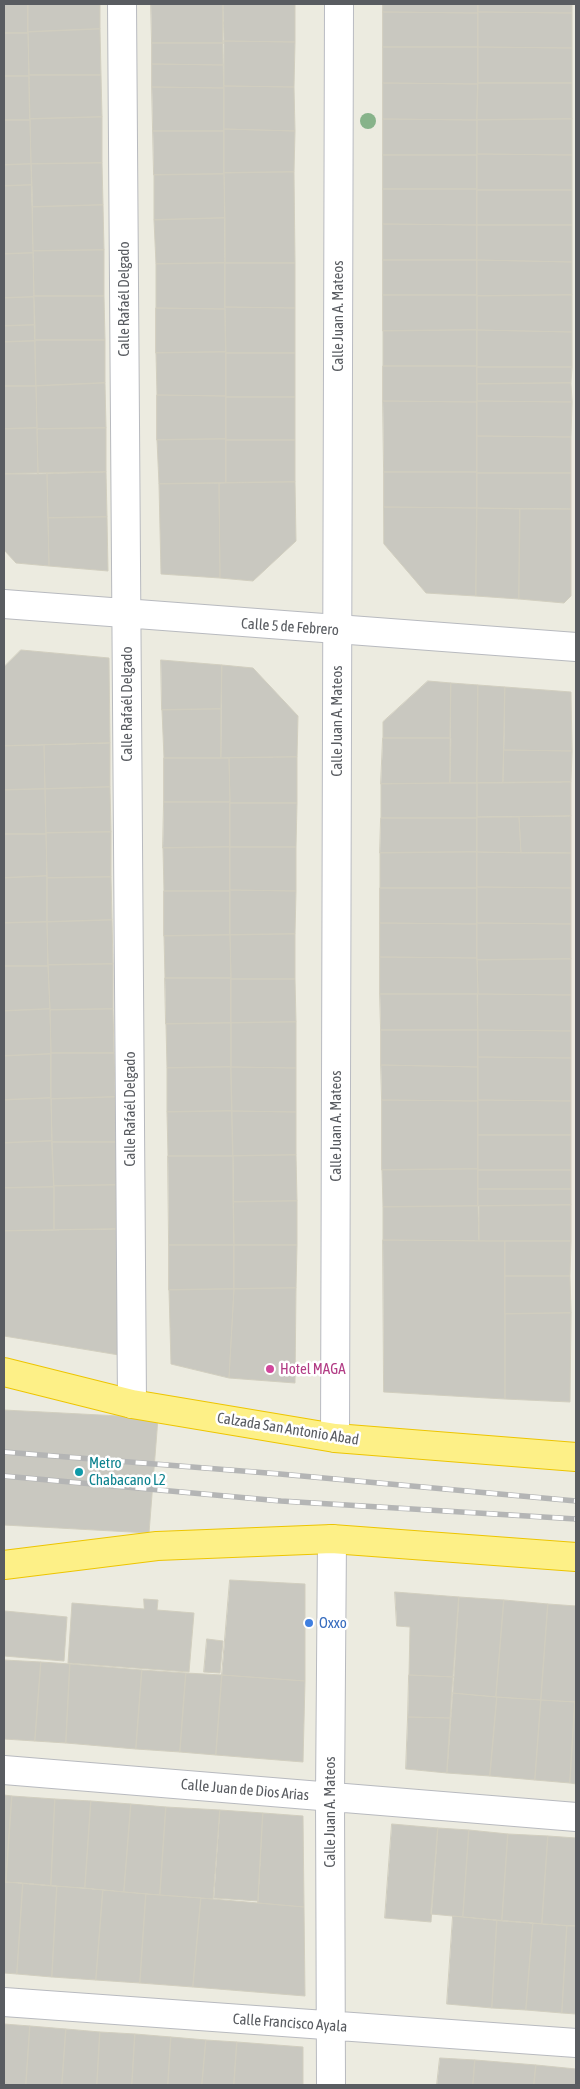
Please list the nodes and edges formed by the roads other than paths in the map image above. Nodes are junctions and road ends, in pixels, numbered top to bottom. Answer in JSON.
{"nodes":[{"id":1,"x":122,"y":4,"type":"edge"},
{"id":2,"x":339,"y":4,"type":"edge"},
{"id":3,"x":4,"y":604,"type":"edge"},
{"id":4,"x":126,"y":615,"type":"junction"},
{"id":5,"x":337,"y":631,"type":"junction"},
{"id":6,"x":576,"y":647,"type":"edge"},
{"id":7,"x":4,"y":1372,"type":"edge"},
{"id":8,"x":132,"y":1404,"type":"junction"},
{"id":9,"x":335,"y":1438,"type":"junction"},
{"id":10,"x":576,"y":1457,"type":"edge"},
{"id":11,"x":332,"y":1539,"type":"junction"},
{"id":12,"x":576,"y":1557,"type":"edge"},
{"id":13,"x":4,"y":1565,"type":"edge"},
{"id":14,"x":4,"y":1770,"type":"edge"},
{"id":15,"x":330,"y":1797,"type":"junction"},
{"id":16,"x":576,"y":1817,"type":"edge"},
{"id":17,"x":4,"y":2002,"type":"edge"},
{"id":18,"x":331,"y":2025,"type":"junction"},
{"id":19,"x":576,"y":2043,"type":"edge"},
{"id":20,"x":331,"y":2085,"type":"edge"}],
"edges":[{"from":1,"to":4,"type":"street","name":"Calle Rafaél Delgado"},
{"from":2,"to":5,"type":"street","name":"Calle Juan A. Mateos"},
{"from":3,"to":4,"type":"street","name":"Calle 5 de Febrero"},
{"from":4,"to":5,"type":"street","name":"Calle 5 de Febrero"},
{"from":4,"to":8,"type":"street","name":"Calle Rafaél Delgado"},
{"from":5,"to":6,"type":"street","name":"Calle 5 de Febrero"},
{"from":5,"to":9,"type":"street","name":"Calle Juan A. Mateos"},
{"from":7,"to":8,"type":"highway","name":"Calzada San Antonio Abad"},
{"from":8,"to":9,"type":"highway","name":"Calzada San Antonio Abad"},
{"from":9,"to":10,"type":"highway","name":"Calzada San Antonio Abad"},
{"from":11,"to":12,"type":"highway"},
{"from":11,"to":13,"type":"highway"},
{"from":11,"to":15,"type":"street","name":"Calle Juan A. Mateos"},
{"from":14,"to":15,"type":"street","name":"Calle Juan de Dios Arias"},
{"from":15,"to":16,"type":"street","name":"Calle Juan de Dios Arias"},
{"from":15,"to":18,"type":"street","name":"Calle Juan A. Mateos"},
{"from":17,"to":18,"type":"street","name":"Calle Francisco Ayala"},
{"from":18,"to":19,"type":"street","name":"Calle Francisco Ayala"},
{"from":18,"to":20,"type":"street","name":"Calle Juan A. Mateos"}]}
